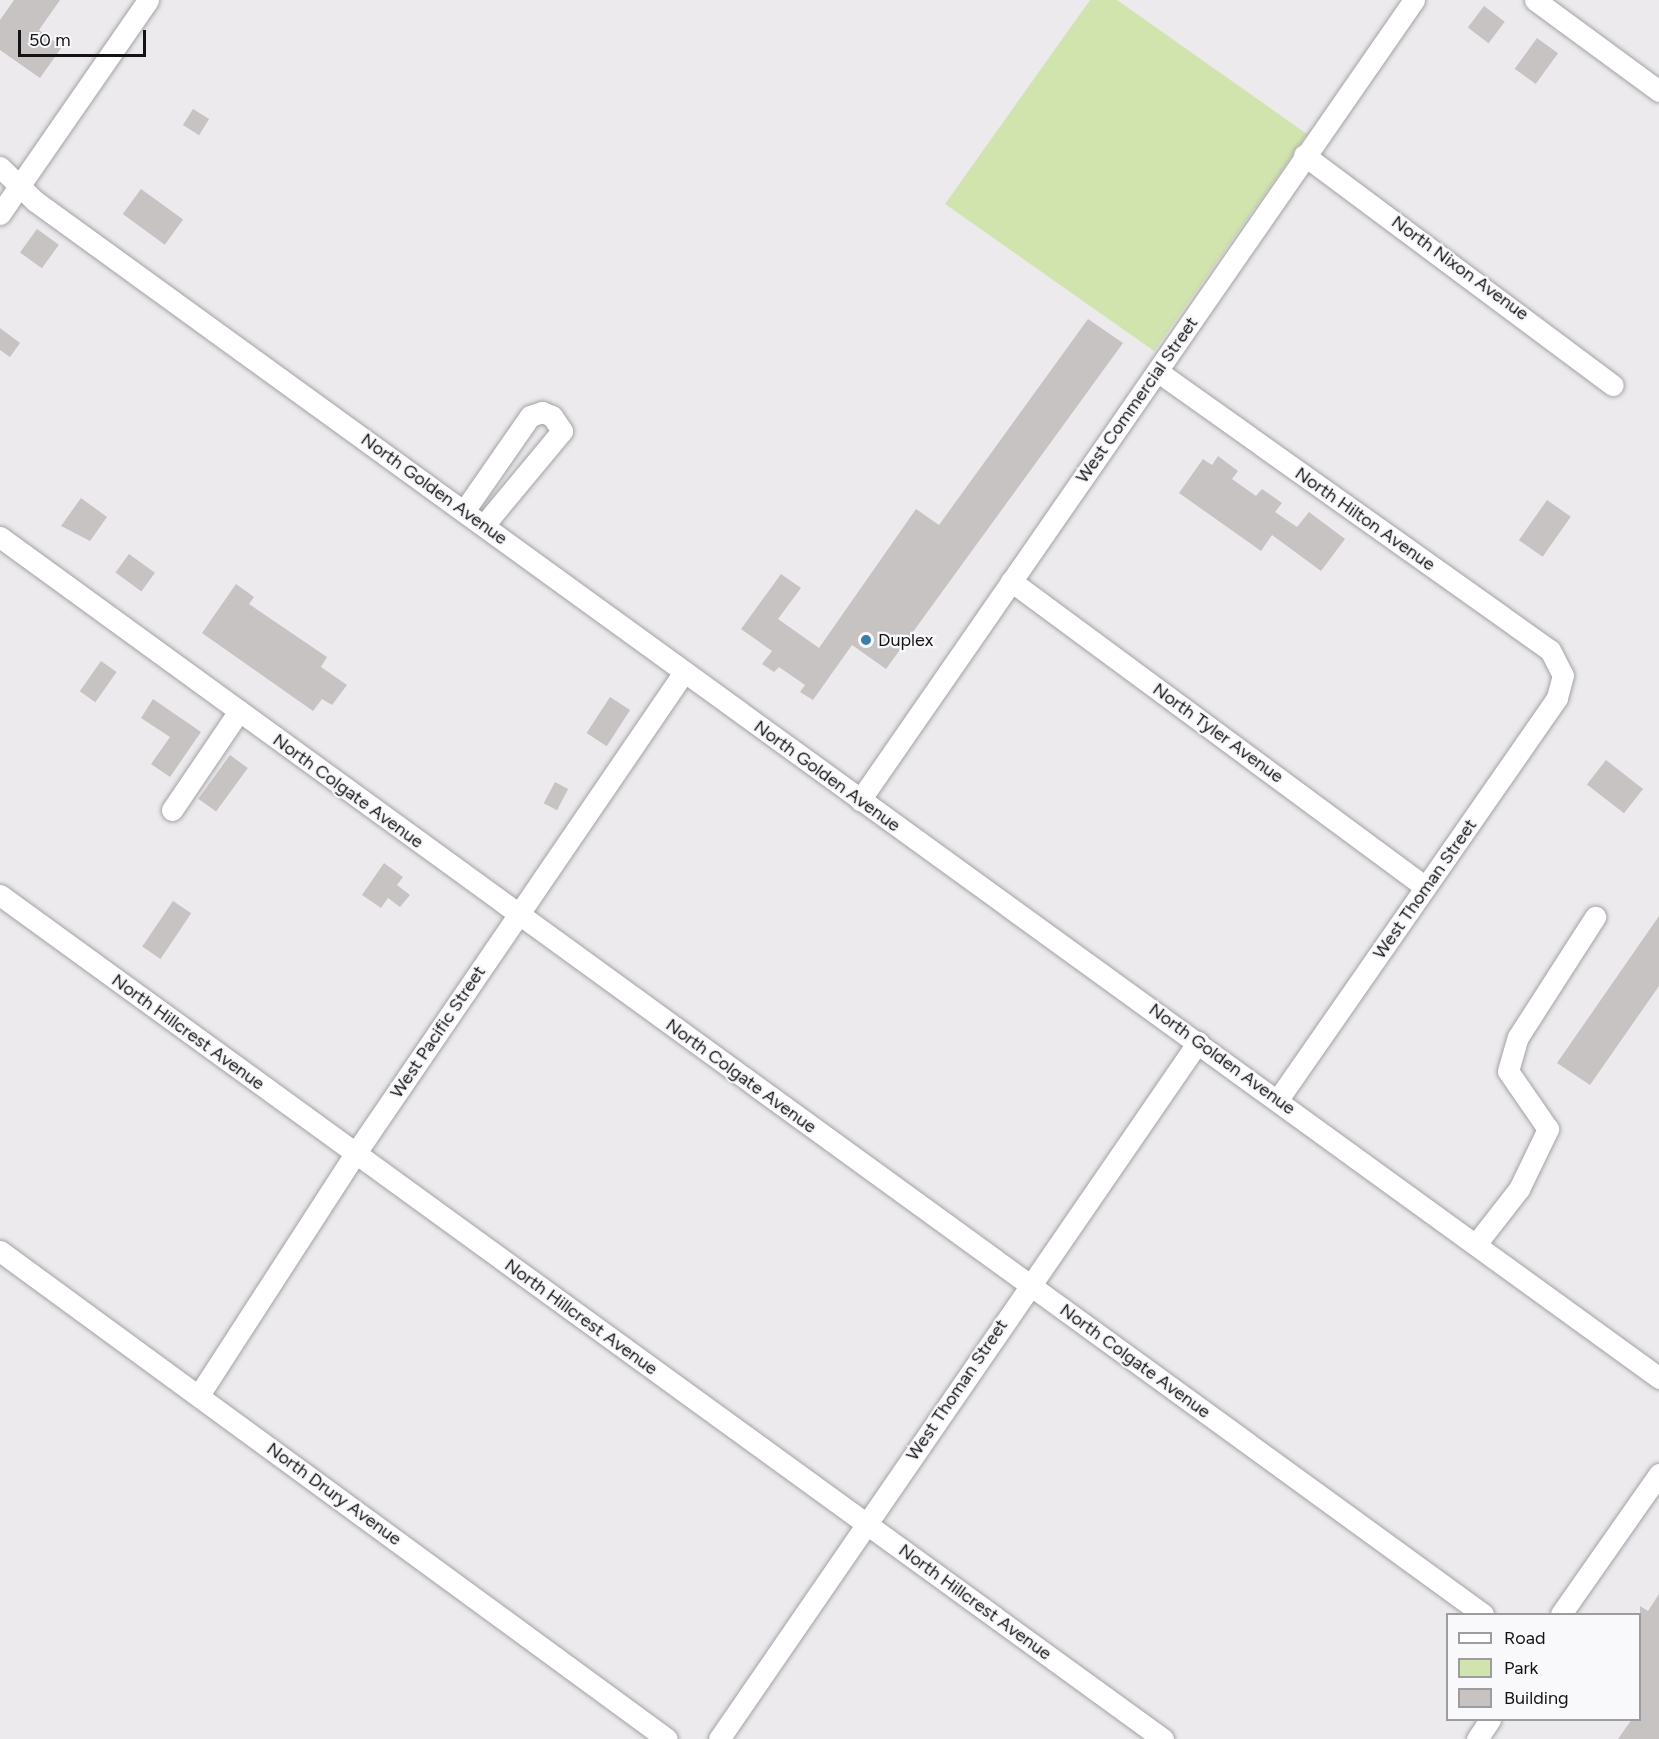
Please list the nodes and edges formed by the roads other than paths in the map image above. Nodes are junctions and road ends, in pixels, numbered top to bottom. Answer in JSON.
{"nodes":[{"id":1,"x":148,"y":0,"type":"edge"},
{"id":2,"x":1414,"y":0,"type":"edge"},
{"id":3,"x":1535,"y":0,"type":"edge"},
{"id":4,"x":1659,"y":91,"type":"edge"},
{"id":5,"x":1304,"y":155,"type":"junction"},
{"id":6,"x":0,"y":167,"type":"edge"},
{"id":7,"x":20,"y":184,"type":"junction"},
{"id":8,"x":0,"y":214,"type":"edge"},
{"id":9,"x":1157,"y":371,"type":"junction"},
{"id":10,"x":1613,"y":385,"type":"dead end"},
{"id":11,"x":464,"y":511,"type":"junction"},
{"id":12,"x":484,"y":525,"type":"junction"},
{"id":13,"x":0,"y":537,"type":"edge"},
{"id":14,"x":1011,"y":581,"type":"junction"},
{"id":15,"x":684,"y":672,"type":"junction"},
{"id":16,"x":1563,"y":675,"type":"joint"},
{"id":17,"x":239,"y":711,"type":"junction"},
{"id":18,"x":860,"y":800,"type":"junction"},
{"id":19,"x":172,"y":810,"type":"dead end"},
{"id":20,"x":1424,"y":886,"type":"junction"},
{"id":21,"x":0,"y":895,"type":"edge"},
{"id":22,"x":518,"y":914,"type":"junction"},
{"id":23,"x":1595,"y":917,"type":"dead end"},
{"id":24,"x":1198,"y":1042,"type":"junction"},
{"id":25,"x":1278,"y":1100,"type":"junction"},
{"id":26,"x":355,"y":1154,"type":"junction"},
{"id":27,"x":1476,"y":1245,"type":"junction"},
{"id":28,"x":0,"y":1251,"type":"edge"},
{"id":29,"x":1029,"y":1284,"type":"junction"},
{"id":30,"x":1659,"y":1378,"type":"edge"},
{"id":31,"x":199,"y":1395,"type":"junction"},
{"id":32,"x":1659,"y":1474,"type":"edge"},
{"id":33,"x":866,"y":1523,"type":"junction"},
{"id":34,"x":1482,"y":1613,"type":"edge"},
{"id":35,"x":1562,"y":1613,"type":"edge"},
{"id":36,"x":1489,"y":1721,"type":"edge"},
{"id":37,"x":666,"y":1739,"type":"edge"},
{"id":38,"x":718,"y":1739,"type":"edge"},
{"id":39,"x":1163,"y":1739,"type":"edge"},
{"id":40,"x":1477,"y":1739,"type":"edge"}],
"edges":[{"from":1,"to":7,"type":"street"},
{"from":2,"to":5,"type":"street","name":"West Commercial Street"},
{"from":3,"to":4,"type":"street"},
{"from":5,"to":9,"type":"street","name":"West Commercial Street"},
{"from":5,"to":10,"type":"street","name":"North Nixon Avenue"},
{"from":6,"to":7,"type":"street","name":"North Golden Avenue"},
{"from":7,"to":8,"type":"street"},
{"from":7,"to":11,"type":"street","name":"North Golden Avenue"},
{"from":9,"to":14,"type":"street","name":"West Commercial Street"},
{"from":9,"to":16,"type":"street","name":"North Hilton Avenue"},
{"from":11,"to":12,"type":"street","name":"North Golden Avenue"},
{"from":11,"to":12,"type":"street"},
{"from":12,"to":15,"type":"street","name":"North Golden Avenue"},
{"from":13,"to":17,"type":"street","name":"North Colgate Avenue"},
{"from":14,"to":18,"type":"street","name":"West Commercial Street"},
{"from":14,"to":20,"type":"street","name":"North Tyler Avenue"},
{"from":15,"to":18,"type":"street","name":"North Golden Avenue"},
{"from":15,"to":22,"type":"street","name":"West Pacific Street"},
{"from":16,"to":20,"type":"street","name":"West Thoman Street"},
{"from":17,"to":19,"type":"street"},
{"from":17,"to":22,"type":"street","name":"North Colgate Avenue"},
{"from":18,"to":24,"type":"street","name":"North Golden Avenue"},
{"from":20,"to":25,"type":"street","name":"West Thoman Street"},
{"from":21,"to":26,"type":"street","name":"North Hillcrest Avenue"},
{"from":22,"to":26,"type":"street","name":"West Pacific Street"},
{"from":22,"to":29,"type":"street","name":"North Colgate Avenue"},
{"from":23,"to":27,"type":"street"},
{"from":24,"to":25,"type":"street","name":"North Golden Avenue"},
{"from":24,"to":29,"type":"street","name":"West Thoman Street"},
{"from":25,"to":27,"type":"street","name":"North Golden Avenue"},
{"from":26,"to":31,"type":"street","name":"West Pacific Street"},
{"from":26,"to":33,"type":"street","name":"North Hillcrest Avenue"},
{"from":27,"to":30,"type":"street","name":"North Golden Avenue"},
{"from":28,"to":31,"type":"street","name":"North Drury Avenue"},
{"from":29,"to":33,"type":"street","name":"West Thoman Street"},
{"from":29,"to":34,"type":"street","name":"North Colgate Avenue"},
{"from":31,"to":37,"type":"street","name":"North Drury Avenue"},
{"from":32,"to":35,"type":"street"},
{"from":33,"to":38,"type":"street","name":"West Thoman Street"},
{"from":33,"to":39,"type":"street","name":"North Hillcrest Avenue"},
{"from":36,"to":40,"type":"street"}]}
